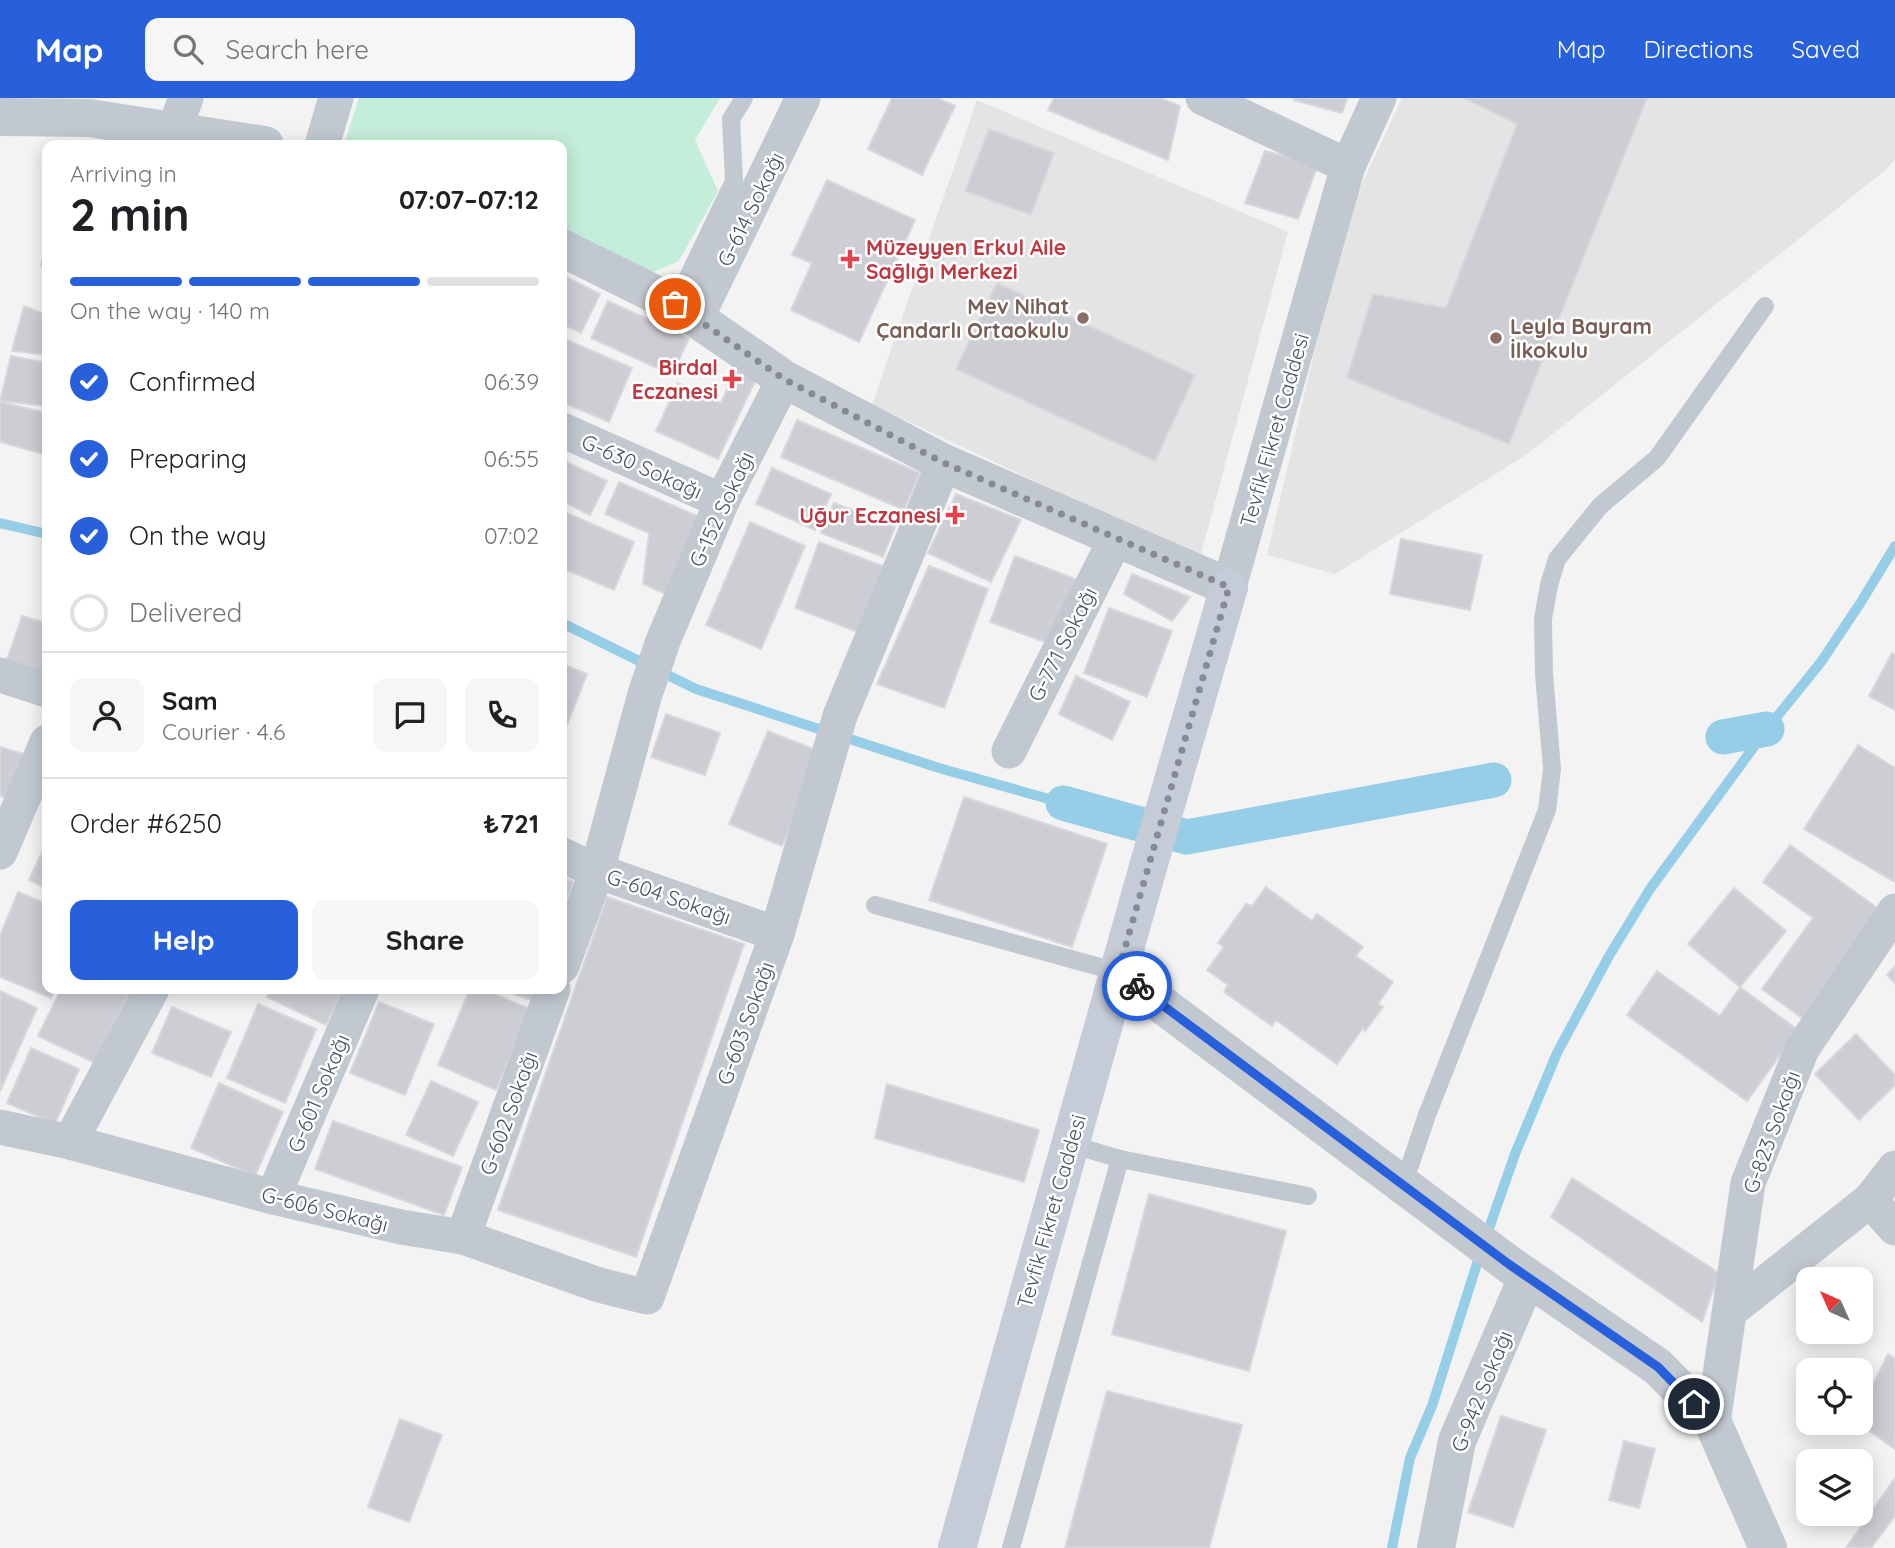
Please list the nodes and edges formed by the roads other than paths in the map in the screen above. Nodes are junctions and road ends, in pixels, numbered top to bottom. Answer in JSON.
{"nodes":[{"id":1,"x":336,"y":98,"type":"edge"},
{"id":2,"x":744,"y":98,"type":"edge"},
{"id":3,"x":803,"y":98,"type":"edge"},
{"id":4,"x":1203,"y":98,"type":"edge"},
{"id":5,"x":1378,"y":98,"type":"edge"},
{"id":6,"x":92,"y":108,"type":"edge"},
{"id":7,"x":0,"y":117,"type":"edge"},
{"id":8,"x":172,"y":124,"type":"edge"},
{"id":9,"x":243,"y":140,"type":"edge"},
{"id":10,"x":323,"y":140,"type":"edge"},
{"id":11,"x":1348,"y":166,"type":"junction"},
{"id":12,"x":567,"y":251,"type":"edge"},
{"id":13,"x":1765,"y":306,"type":"dead end"},
{"id":14,"x":686,"y":312,"type":"junction"},
{"id":15,"x":784,"y":379,"type":"junction"},
{"id":16,"x":567,"y":432,"type":"edge"},
{"id":17,"x":944,"y":463,"type":"junction"},
{"id":18,"x":722,"y":501,"type":"junction"},
{"id":19,"x":1116,"y":538,"type":"junction"},
{"id":20,"x":1229,"y":587,"type":"junction"},
{"id":21,"x":0,"y":675,"type":"edge"},
{"id":22,"x":42,"y":688,"type":"edge"},
{"id":23,"x":1009,"y":751,"type":"dead end"},
{"id":24,"x":42,"y":754,"type":"edge"},
{"id":25,"x":0,"y":852,"type":"edge"},
{"id":26,"x":567,"y":857,"type":"edge"},
{"id":27,"x":597,"y":871,"type":"junction"},
{"id":28,"x":875,"y":905,"type":"dead end"},
{"id":29,"x":1895,"y":911,"type":"edge"},
{"id":30,"x":777,"y":934,"type":"junction"},
{"id":31,"x":567,"y":952,"type":"edge"},
{"id":32,"x":1118,"y":972,"type":"junction"},
{"id":33,"x":149,"y":994,"type":"edge"},
{"id":34,"x":360,"y":994,"type":"edge"},
{"id":35,"x":551,"y":994,"type":"edge"},
{"id":36,"x":0,"y":1127,"type":"edge"},
{"id":37,"x":70,"y":1142,"type":"junction"},
{"id":38,"x":1070,"y":1144,"type":"junction"},
{"id":39,"x":1120,"y":1159,"type":"junction"},
{"id":40,"x":1895,"y":1168,"type":"edge"},
{"id":41,"x":1403,"y":1186,"type":"junction"},
{"id":42,"x":1308,"y":1196,"type":"dead end"},
{"id":43,"x":273,"y":1197,"type":"junction"},
{"id":44,"x":1870,"y":1200,"type":"junction"},
{"id":45,"x":1895,"y":1228,"type":"edge"},
{"id":46,"x":463,"y":1237,"type":"junction"},
{"id":47,"x":1518,"y":1271,"type":"junction"},
{"id":48,"x":648,"y":1297,"type":"joint"},
{"id":49,"x":1730,"y":1311,"type":"junction"},
{"id":50,"x":1713,"y":1423,"type":"junction"},
{"id":51,"x":957,"y":1548,"type":"edge"},
{"id":52,"x":1011,"y":1548,"type":"edge"},
{"id":53,"x":1436,"y":1548,"type":"edge"},
{"id":54,"x":1768,"y":1548,"type":"edge"}],
"edges":[{"from":1,"to":10,"type":"street"},
{"from":2,"to":14,"type":"lane"},
{"from":3,"to":14,"type":"street","name":"G-614 Sokağı"},
{"from":4,"to":11,"type":"street"},
{"from":5,"to":11,"type":"street","name":"Tevfik Fikret Caddesi"},
{"from":6,"to":7,"type":"street"},
{"from":6,"to":8,"type":"street"},
{"from":8,"to":9,"type":"street"},
{"from":11,"to":20,"type":"street","name":"Tevfik Fikret Caddesi"},
{"from":12,"to":14,"type":"street"},
{"from":13,"to":41,"type":"lane"},
{"from":14,"to":15,"type":"street"},
{"from":15,"to":17,"type":"street"},
{"from":15,"to":18,"type":"street","name":"G-152 Sokağı"},
{"from":16,"to":18,"type":"street","name":"G-630 Sokağı"},
{"from":17,"to":19,"type":"street"},
{"from":17,"to":30,"type":"street","name":"G-603 Sokağı"},
{"from":18,"to":27,"type":"street","name":"G-152 Sokağı"},
{"from":19,"to":20,"type":"street"},
{"from":19,"to":23,"type":"street","name":"G-771 Sokağı"},
{"from":20,"to":32,"type":"main road","name":"Tevfik Fikret Caddesi"},
{"from":21,"to":22,"type":"street"},
{"from":24,"to":25,"type":"street"},
{"from":26,"to":27,"type":"street","name":"G-604 Sokağı"},
{"from":27,"to":30,"type":"street","name":"G-604 Sokağı"},
{"from":27,"to":31,"type":"street"},
{"from":28,"to":32,"type":"lane"},
{"from":29,"to":49,"type":"street","name":"G-823 Sokağı"},
{"from":30,"to":48,"type":"street","name":"G-603 Sokağı"},
{"from":32,"to":38,"type":"main road","name":"Tevfik Fikret Caddesi"},
{"from":32,"to":41,"type":"street"},
{"from":33,"to":37,"type":"street"},
{"from":34,"to":43,"type":"street","name":"G-601 Sokağı"},
{"from":35,"to":46,"type":"street","name":"G-602 Sokağı"},
{"from":36,"to":37,"type":"street","name":"G-606 Sokağı"},
{"from":37,"to":43,"type":"street","name":"G-606 Sokağı"},
{"from":38,"to":39,"type":"lane"},
{"from":38,"to":51,"type":"main road","name":"Tevfik Fikret Caddesi"},
{"from":39,"to":42,"type":"lane"},
{"from":39,"to":52,"type":"lane"},
{"from":40,"to":44,"type":"street"},
{"from":41,"to":47,"type":"street"},
{"from":43,"to":46,"type":"street","name":"G-606 Sokağı"},
{"from":44,"to":45,"type":"street"},
{"from":44,"to":49,"type":"street"},
{"from":46,"to":48,"type":"street","name":"G-606 Sokağı"},
{"from":47,"to":50,"type":"street"},
{"from":47,"to":53,"type":"street","name":"G-942 Sokağı"},
{"from":49,"to":50,"type":"street","name":"G-823 Sokağı"},
{"from":50,"to":54,"type":"street"}]}
